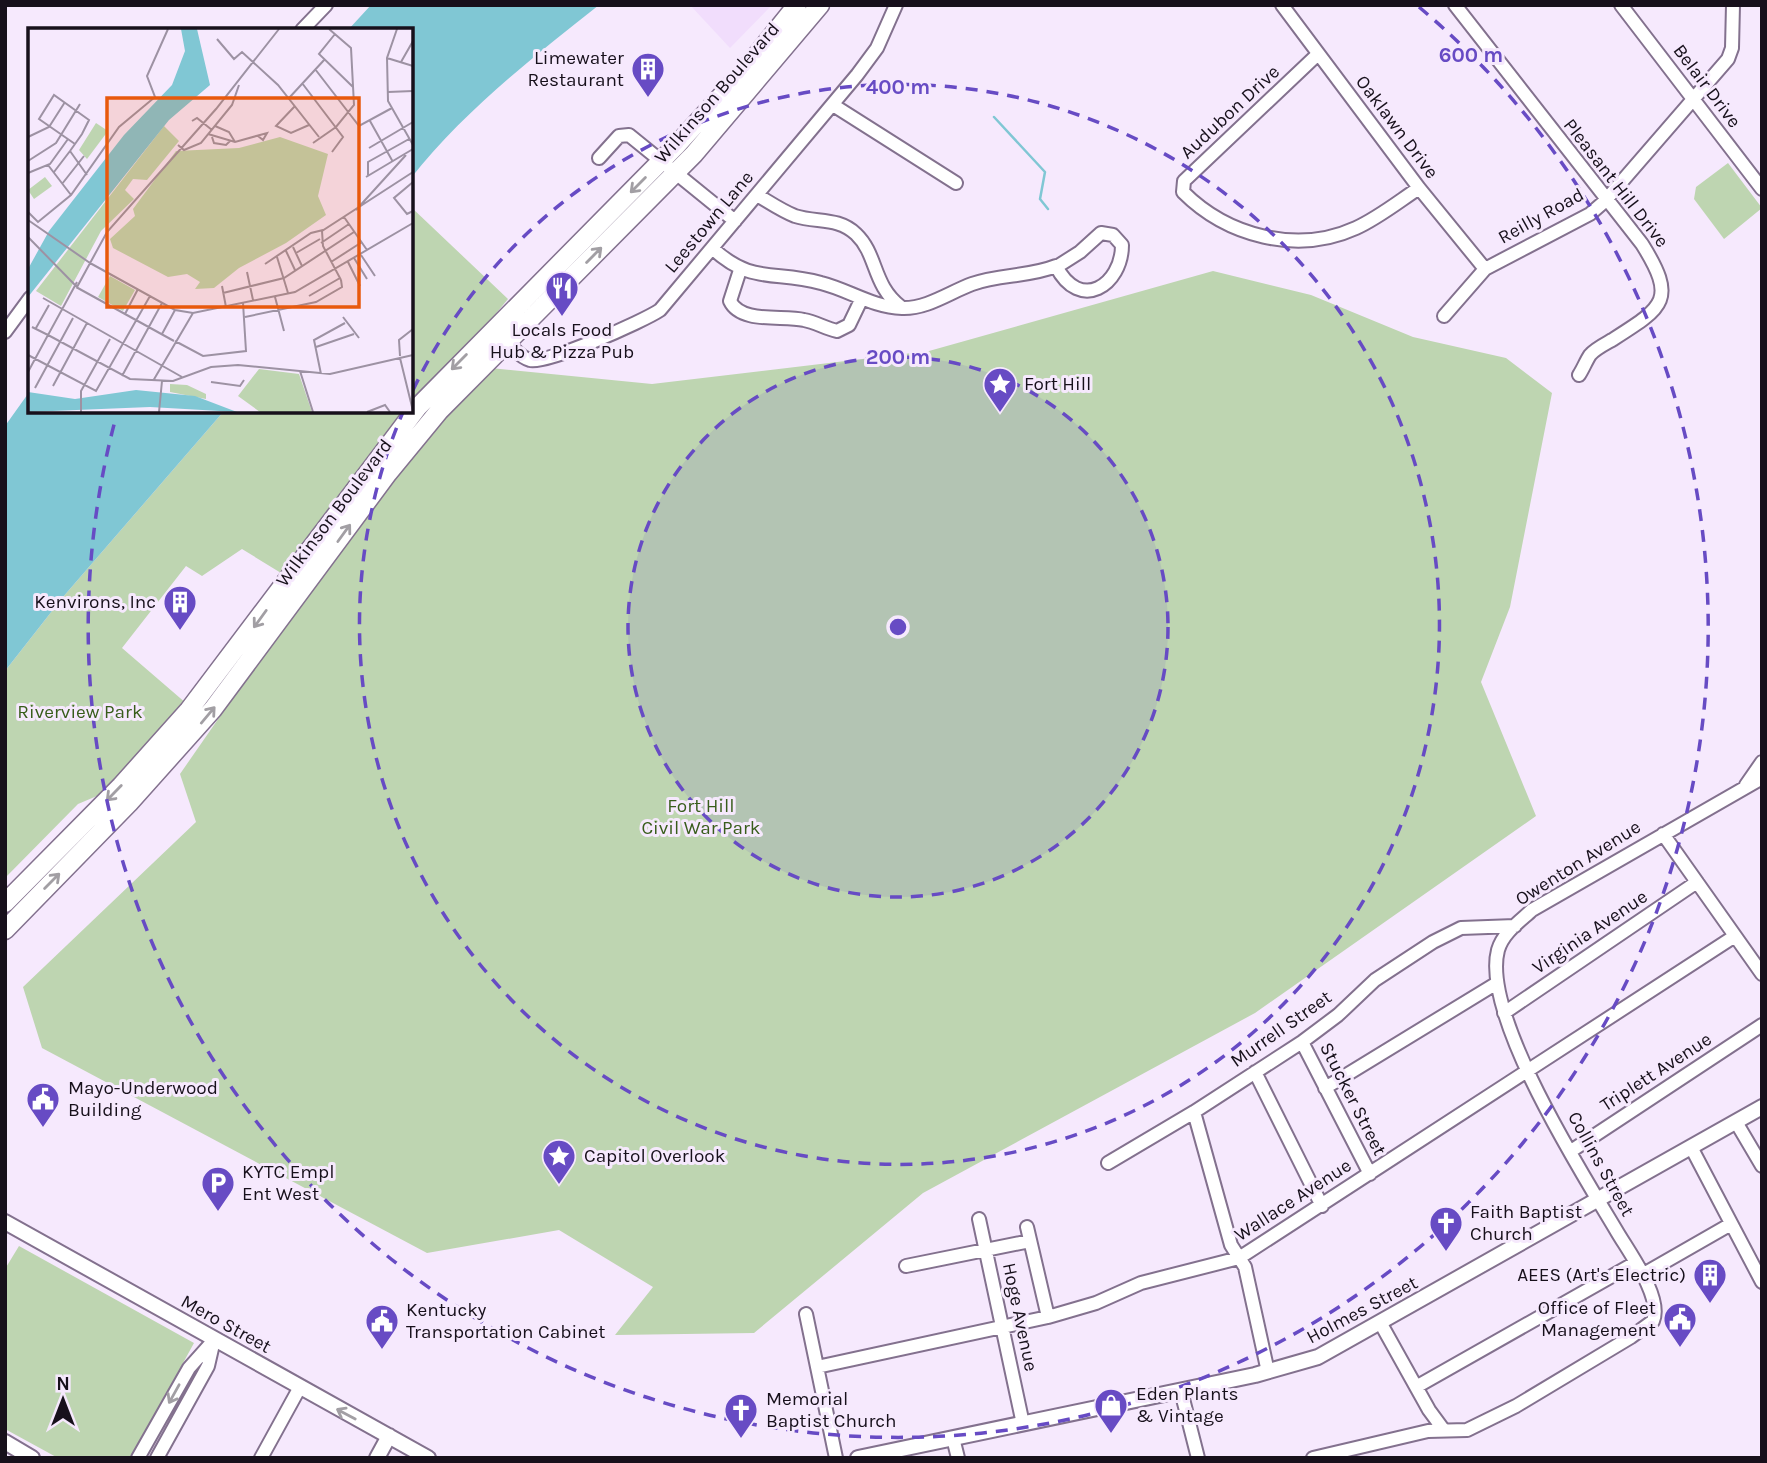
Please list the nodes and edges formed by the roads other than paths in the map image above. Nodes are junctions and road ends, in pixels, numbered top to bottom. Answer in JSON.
{"nodes":[{"id":1,"x":326,"y":5,"type":"edge"},
{"id":2,"x":797,"y":5,"type":"edge"},
{"id":3,"x":820,"y":5,"type":"edge"},
{"id":4,"x":896,"y":5,"type":"edge"},
{"id":5,"x":1282,"y":5,"type":"edge"},
{"id":6,"x":1455,"y":5,"type":"edge"},
{"id":7,"x":1621,"y":5,"type":"edge"},
{"id":8,"x":1733,"y":5,"type":"edge"},
{"id":9,"x":304,"y":28,"type":"edge"},
{"id":10,"x":1318,"y":54,"type":"junction"},
{"id":11,"x":1694,"y":101,"type":"junction"},
{"id":12,"x":833,"y":104,"type":"junction"},
{"id":13,"x":599,"y":158,"type":"dead end"},
{"id":14,"x":662,"y":160,"type":"junction"},
{"id":15,"x":677,"y":172,"type":"junction"},
{"id":16,"x":956,"y":183,"type":"dead end"},
{"id":17,"x":1419,"y":188,"type":"junction"},
{"id":18,"x":1762,"y":189,"type":"edge"},
{"id":19,"x":757,"y":195,"type":"junction"},
{"id":20,"x":1605,"y":201,"type":"junction"},
{"id":21,"x":735,"y":221,"type":"junction"},
{"id":22,"x":712,"y":248,"type":"junction"},
{"id":23,"x":1056,"y":266,"type":"junction"},
{"id":24,"x":1485,"y":269,"type":"junction"},
{"id":25,"x":740,"y":270,"type":"junction"},
{"id":26,"x":887,"y":293,"type":"junction"},
{"id":27,"x":861,"y":300,"type":"junction"},
{"id":28,"x":28,"y":301,"type":"edge"},
{"id":29,"x":877,"y":303,"type":"junction"},
{"id":30,"x":902,"y":308,"type":"junction"},
{"id":31,"x":1444,"y":316,"type":"dead end"},
{"id":32,"x":496,"y":326,"type":"junction"},
{"id":33,"x":5,"y":332,"type":"edge"},
{"id":34,"x":508,"y":341,"type":"junction"},
{"id":35,"x":1579,"y":375,"type":"dead end"},
{"id":36,"x":1762,"y":762,"type":"edge"},
{"id":37,"x":1762,"y":778,"type":"edge"},
{"id":38,"x":1744,"y":788,"type":"junction"},
{"id":39,"x":1663,"y":834,"type":"junction"},
{"id":40,"x":1697,"y":882,"type":"junction"},
{"id":41,"x":5,"y":903,"type":"edge"},
{"id":42,"x":1515,"y":926,"type":"junction"},
{"id":43,"x":5,"y":930,"type":"edge"},
{"id":44,"x":1735,"y":936,"type":"junction"},
{"id":45,"x":1762,"y":974,"type":"edge"},
{"id":46,"x":1497,"y":983,"type":"junction"},
{"id":47,"x":1504,"y":1013,"type":"junction"},
{"id":48,"x":1762,"y":1026,"type":"edge"},
{"id":49,"x":1302,"y":1042,"type":"junction"},
{"id":50,"x":1527,"y":1071,"type":"junction"},
{"id":51,"x":1255,"y":1072,"type":"junction"},
{"id":52,"x":1325,"y":1088,"type":"junction"},
{"id":53,"x":1762,"y":1107,"type":"edge"},
{"id":54,"x":1194,"y":1112,"type":"junction"},
{"id":55,"x":1736,"y":1122,"type":"junction"},
{"id":56,"x":1691,"y":1147,"type":"junction"},
{"id":57,"x":1572,"y":1151,"type":"junction"},
{"id":58,"x":1108,"y":1163,"type":"dead end"},
{"id":59,"x":1762,"y":1167,"type":"edge"},
{"id":60,"x":1370,"y":1174,"type":"junction"},
{"id":61,"x":1598,"y":1200,"type":"junction"},
{"id":62,"x":1322,"y":1206,"type":"junction"},
{"id":63,"x":979,"y":1219,"type":"dead end"},
{"id":64,"x":5,"y":1222,"type":"edge"},
{"id":65,"x":1731,"y":1224,"type":"junction"},
{"id":66,"x":1027,"y":1227,"type":"dead end"},
{"id":67,"x":1030,"y":1241,"type":"junction"},
{"id":68,"x":986,"y":1250,"type":"junction"},
{"id":69,"x":1239,"y":1258,"type":"junction"},
{"id":70,"x":1635,"y":1263,"type":"junction"},
{"id":71,"x":906,"y":1266,"type":"dead end"},
{"id":72,"x":1642,"y":1275,"type":"junction"},
{"id":73,"x":1762,"y":1282,"type":"edge"},
{"id":74,"x":806,"y":1314,"type":"dead end"},
{"id":75,"x":1048,"y":1317,"type":"junction"},
{"id":76,"x":1381,"y":1324,"type":"junction"},
{"id":77,"x":1002,"y":1326,"type":"junction"},
{"id":78,"x":214,"y":1340,"type":"junction"},
{"id":79,"x":817,"y":1367,"type":"junction"},
{"id":80,"x":1268,"y":1372,"type":"junction"},
{"id":81,"x":300,"y":1387,"type":"junction"},
{"id":82,"x":1416,"y":1387,"type":"junction"},
{"id":83,"x":1181,"y":1391,"type":"junction"},
{"id":84,"x":1023,"y":1424,"type":"junction"},
{"id":85,"x":1443,"y":1429,"type":"junction"},
{"id":86,"x":389,"y":1436,"type":"junction"},
{"id":87,"x":953,"y":1438,"type":"junction"},
{"id":88,"x":5,"y":1442,"type":"edge"},
{"id":89,"x":32,"y":1458,"type":"edge"},
{"id":90,"x":138,"y":1458,"type":"edge"},
{"id":91,"x":157,"y":1458,"type":"edge"},
{"id":92,"x":261,"y":1458,"type":"edge"},
{"id":93,"x":377,"y":1458,"type":"edge"},
{"id":94,"x":428,"y":1458,"type":"edge"},
{"id":95,"x":836,"y":1458,"type":"edge"},
{"id":96,"x":858,"y":1458,"type":"edge"},
{"id":97,"x":958,"y":1458,"type":"edge"},
{"id":98,"x":1198,"y":1458,"type":"edge"},
{"id":99,"x":1313,"y":1458,"type":"edge"}],
"edges":[{"from":1,"to":9,"type":"street"},
{"from":2,"to":14,"type":"highway","name":"Wilkinson Boulevard"},
{"from":3,"to":15,"type":"highway","name":"Wilkinson Boulevard"},
{"from":4,"to":12,"type":"street","name":"Leestown Lane"},
{"from":5,"to":10,"type":"street","name":"Oaklawn Drive"},
{"from":6,"to":20,"type":"street","name":"Pleasant Hill Drive"},
{"from":7,"to":11,"type":"street","name":"Belair Drive"},
{"from":8,"to":11,"type":"street","name":"Reilly Road"},
{"from":10,"to":17,"type":"street","name":"Oaklawn Drive"},
{"from":10,"to":17,"type":"street","name":"Audubon Drive"},
{"from":11,"to":18,"type":"street","name":"Belair Drive"},
{"from":11,"to":20,"type":"street","name":"Reilly Road"},
{"from":12,"to":16,"type":"street"},
{"from":12,"to":19,"type":"street","name":"Leestown Lane"},
{"from":13,"to":14,"type":"street"},
{"from":14,"to":15,"type":"street"},
{"from":14,"to":32,"type":"highway","name":"Wilkinson Boulevard","one_way":true},
{"from":15,"to":21,"type":"street"},
{"from":34,"to":15,"type":"highway","name":"Wilkinson Boulevard","one_way":true},
{"from":17,"to":24,"type":"street","name":"Oaklawn Drive"},
{"from":19,"to":21,"type":"street","name":"Leestown Lane"},
{"from":19,"to":26,"type":"street"},
{"from":20,"to":24,"type":"street","name":"Reilly Road"},
{"from":20,"to":35,"type":"street","name":"Pleasant Hill Drive"},
{"from":21,"to":22,"type":"street","name":"Leestown Lane"},
{"from":22,"to":25,"type":"street"},
{"from":22,"to":34,"type":"street","name":"Leestown Lane"},
{"from":23,"to":23,"type":"street"},
{"from":23,"to":30,"type":"street"},
{"from":24,"to":31,"type":"street","name":"Reilly Road"},
{"from":25,"to":27,"type":"street"},
{"from":25,"to":27,"type":"street"},
{"from":26,"to":29,"type":"street"},
{"from":26,"to":30,"type":"street"},
{"from":27,"to":29,"type":"street"},
{"from":28,"to":33,"type":"street"},
{"from":29,"to":30,"type":"street"},
{"from":32,"to":34,"type":"street","name":"Leestown Lane"},
{"from":32,"to":41,"type":"highway","name":"Wilkinson Boulevard","one_way":true},
{"from":43,"to":34,"type":"highway","name":"Wilkinson Boulevard","one_way":true},
{"from":36,"to":38,"type":"street"},
{"from":37,"to":38,"type":"street","name":"Owenton Avenue"},
{"from":38,"to":39,"type":"street","name":"Owenton Avenue"},
{"from":39,"to":40,"type":"street"},
{"from":39,"to":42,"type":"street","name":"Owenton Avenue"},
{"from":40,"to":44,"type":"street"},
{"from":40,"to":47,"type":"street","name":"Virginia Avenue"},
{"from":42,"to":46,"type":"street","name":"Owenton Avenue"},
{"from":42,"to":49,"type":"street","name":"Murrell Street"},
{"from":44,"to":45,"type":"street"},
{"from":44,"to":50,"type":"street","name":"Wallace Avenue"},
{"from":46,"to":47,"type":"street","name":"Owenton Avenue"},
{"from":46,"to":52,"type":"street"},
{"from":47,"to":50,"type":"street","name":"Owenton Avenue"},
{"from":48,"to":57,"type":"street","name":"Triplett Avenue"},
{"from":49,"to":51,"type":"street","name":"Murrell Street"},
{"from":49,"to":52,"type":"street","name":"Stucker Street"},
{"from":50,"to":57,"type":"street","name":"Collins Street"},
{"from":50,"to":60,"type":"street","name":"Wallace Avenue"},
{"from":51,"to":54,"type":"street","name":"Murrell Street"},
{"from":51,"to":62,"type":"street"},
{"from":52,"to":60,"type":"street","name":"Stucker Street"},
{"from":53,"to":55,"type":"main road","name":"Holmes Street"},
{"from":54,"to":58,"type":"street","name":"Murrell Street"},
{"from":54,"to":69,"type":"street"},
{"from":55,"to":56,"type":"main road","name":"Holmes Street"},
{"from":55,"to":59,"type":"street"},
{"from":56,"to":61,"type":"main road","name":"Holmes Street"},
{"from":56,"to":65,"type":"street"},
{"from":57,"to":61,"type":"street","name":"Collins Street"},
{"from":60,"to":62,"type":"street","name":"Wallace Avenue"},
{"from":61,"to":70,"type":"street","name":"Collins Street"},
{"from":61,"to":76,"type":"main road","name":"Holmes Street"},
{"from":62,"to":69,"type":"street","name":"Wallace Avenue"},
{"from":63,"to":68,"type":"street","name":"Hoge Avenue"},
{"from":64,"to":78,"type":"main road","name":"Mero Street"},
{"from":65,"to":72,"type":"street"},
{"from":65,"to":73,"type":"street"},
{"from":66,"to":67,"type":"street"},
{"from":67,"to":68,"type":"street"},
{"from":67,"to":75,"type":"street"},
{"from":68,"to":71,"type":"street"},
{"from":68,"to":77,"type":"street","name":"Hoge Avenue"},
{"from":69,"to":75,"type":"street","name":"Wallace Avenue"},
{"from":69,"to":80,"type":"street"},
{"from":70,"to":72,"type":"street","name":"Collins Street"},
{"from":70,"to":82,"type":"street"},
{"from":72,"to":85,"type":"street","name":"Collins Street"},
{"from":74,"to":79,"type":"street"},
{"from":75,"to":77,"type":"street","name":"Wallace Avenue"},
{"from":76,"to":80,"type":"main road","name":"Holmes Street"},
{"from":76,"to":82,"type":"street"},
{"from":77,"to":79,"type":"street","name":"Wallace Avenue"},
{"from":77,"to":84,"type":"street","name":"Hoge Avenue"},
{"from":78,"to":81,"type":"main road","name":"Mero Street"},
{"from":78,"to":90,"type":"street","one_way":true},
{"from":78,"to":91,"type":"street"},
{"from":79,"to":95,"type":"street"},
{"from":80,"to":83,"type":"main road","name":"Holmes Street"},
{"from":86,"to":81,"type":"main road","name":"Mero Street","one_way":true},
{"from":81,"to":92,"type":"street"},
{"from":82,"to":85,"type":"street"},
{"from":83,"to":84,"type":"main road","name":"Holmes Street"},
{"from":83,"to":98,"type":"street"},
{"from":84,"to":87,"type":"main road","name":"Holmes Street"},
{"from":85,"to":99,"type":"street"},
{"from":86,"to":93,"type":"main road"},
{"from":86,"to":94,"type":"main road","name":"Mero Street"},
{"from":87,"to":96,"type":"main road","name":"Holmes Street"},
{"from":87,"to":97,"type":"street"},
{"from":88,"to":89,"type":"main road"}]}
